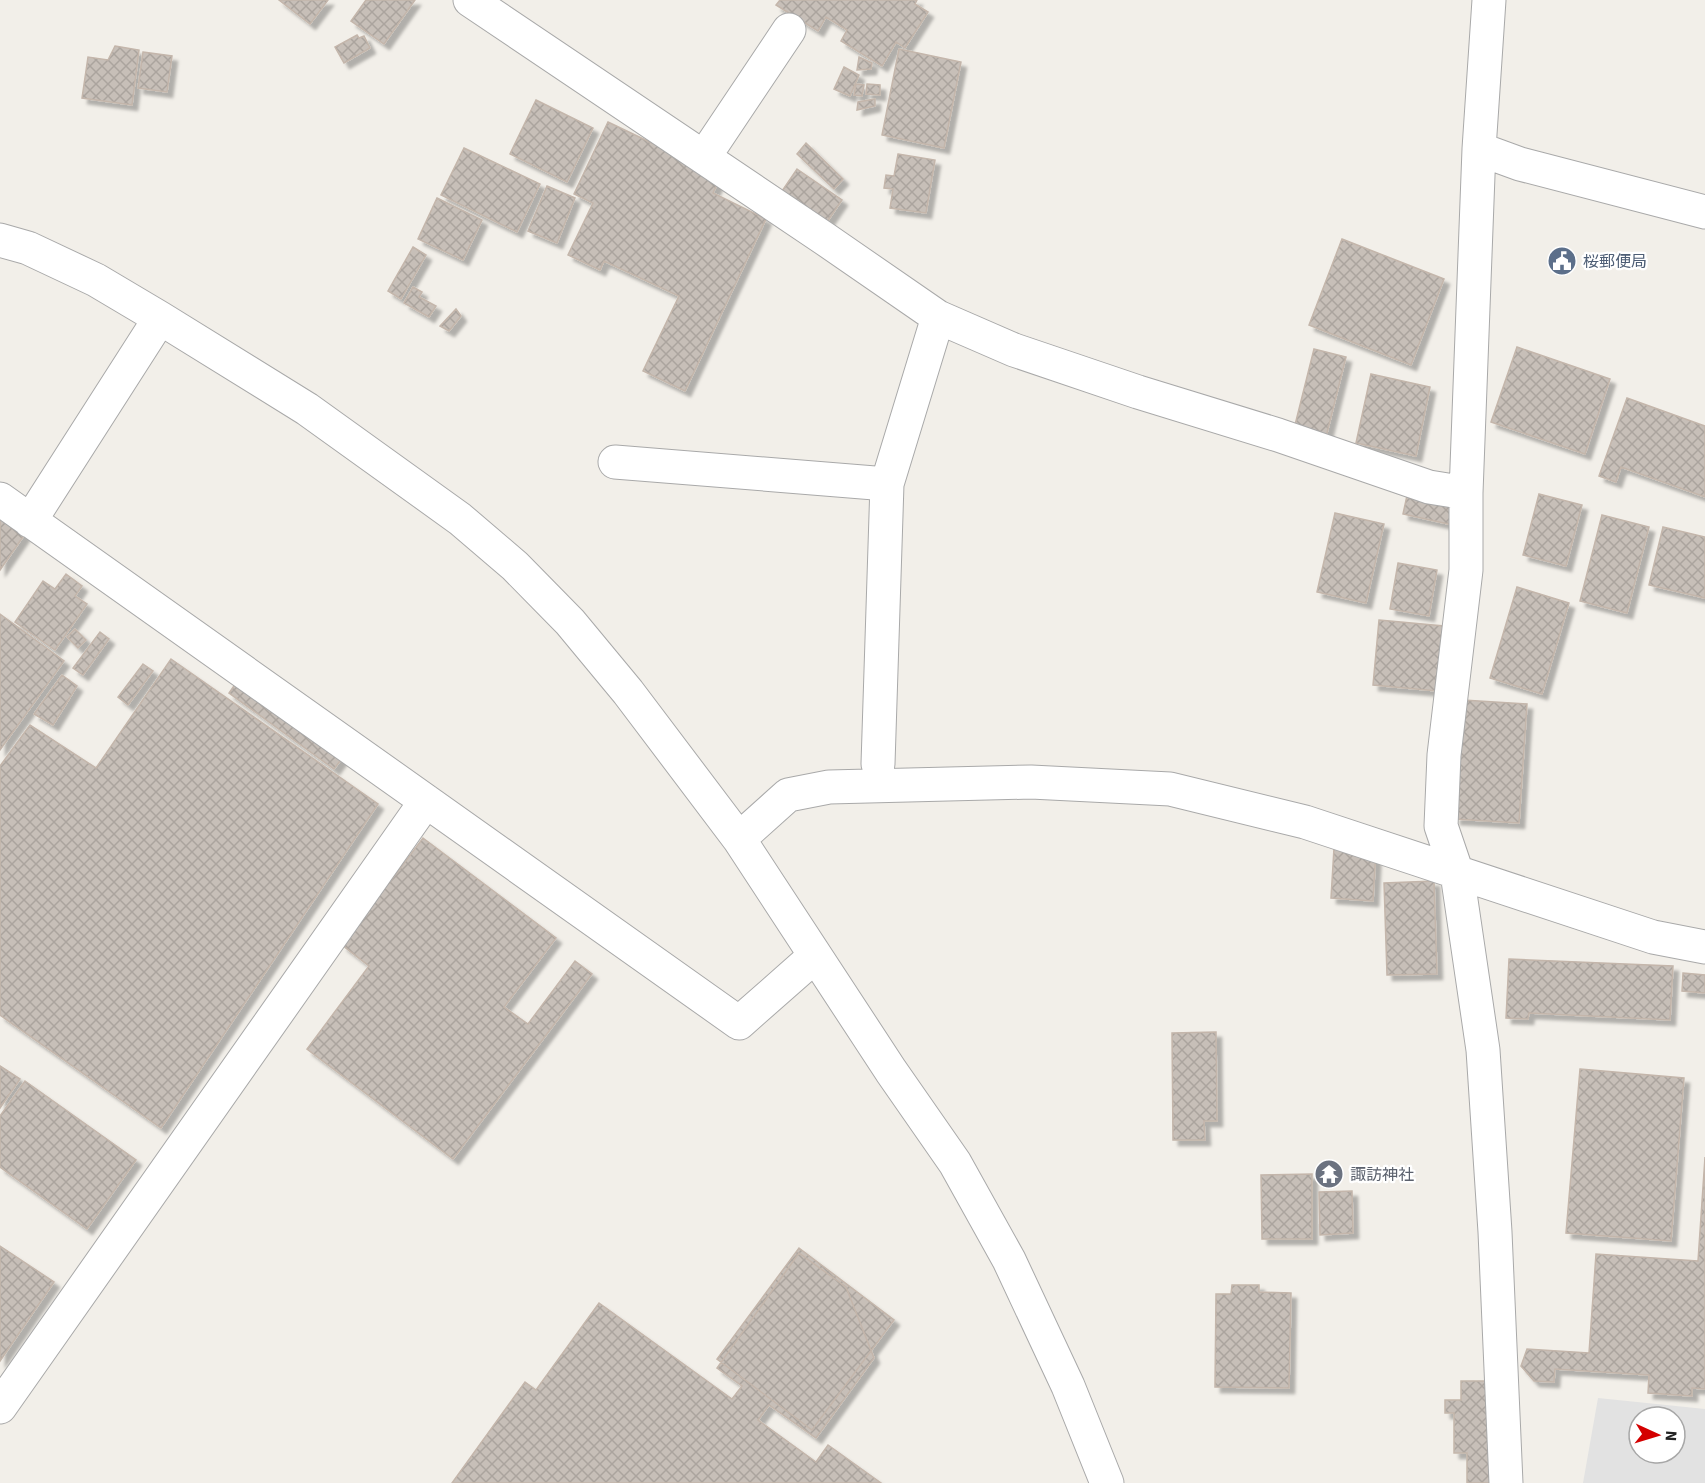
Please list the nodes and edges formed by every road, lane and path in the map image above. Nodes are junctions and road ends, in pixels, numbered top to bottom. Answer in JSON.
{"nodes":[{"id":1,"x":470,"y":0,"type":"edge"},
{"id":2,"x":1489,"y":0,"type":"edge"},
{"id":3,"x":789,"y":30,"type":"dead end"},
{"id":4,"x":1479,"y":149,"type":"junction"},
{"id":5,"x":704,"y":157,"type":"junction"},
{"id":6,"x":1705,"y":212,"type":"edge"},
{"id":7,"x":0,"y":240,"type":"edge"},
{"id":8,"x":938,"y":317,"type":"junction"},
{"id":9,"x":160,"y":318,"type":"junction"},
{"id":10,"x":615,"y":462,"type":"dead end"},
{"id":11,"x":887,"y":484,"type":"junction"},
{"id":12,"x":1466,"y":493,"type":"junction"},
{"id":13,"x":0,"y":499,"type":"edge"},
{"id":14,"x":30,"y":521,"type":"junction"},
{"id":15,"x":878,"y":765,"type":"dead end"},
{"id":16,"x":426,"y":801,"type":"junction"},
{"id":17,"x":739,"y":839,"type":"junction"},
{"id":18,"x":1457,"y":873,"type":"junction"},
{"id":19,"x":1705,"y":947,"type":"edge"},
{"id":20,"x":815,"y":956,"type":"junction"},
{"id":21,"x":0,"y":1407,"type":"edge"},
{"id":22,"x":1107,"y":1483,"type":"edge"},
{"id":23,"x":1506,"y":1483,"type":"edge"}],
"edges":[{"from":1,"to":5,"type":"street"},
{"from":2,"to":4,"type":"street"},
{"from":3,"to":5,"type":"street"},
{"from":4,"to":6,"type":"street"},
{"from":4,"to":12,"type":"street"},
{"from":5,"to":8,"type":"street"},
{"from":7,"to":9,"type":"street"},
{"from":8,"to":11,"type":"street"},
{"from":8,"to":12,"type":"street"},
{"from":9,"to":14,"type":"street"},
{"from":9,"to":17,"type":"street"},
{"from":10,"to":11,"type":"street"},
{"from":11,"to":15,"type":"street"},
{"from":12,"to":18,"type":"street"},
{"from":13,"to":14,"type":"street"},
{"from":14,"to":16,"type":"street"},
{"from":16,"to":20,"type":"street"},
{"from":16,"to":21,"type":"street"},
{"from":17,"to":18,"type":"street"},
{"from":17,"to":20,"type":"street"},
{"from":18,"to":19,"type":"street"},
{"from":18,"to":23,"type":"street"},
{"from":20,"to":22,"type":"street"}]}
